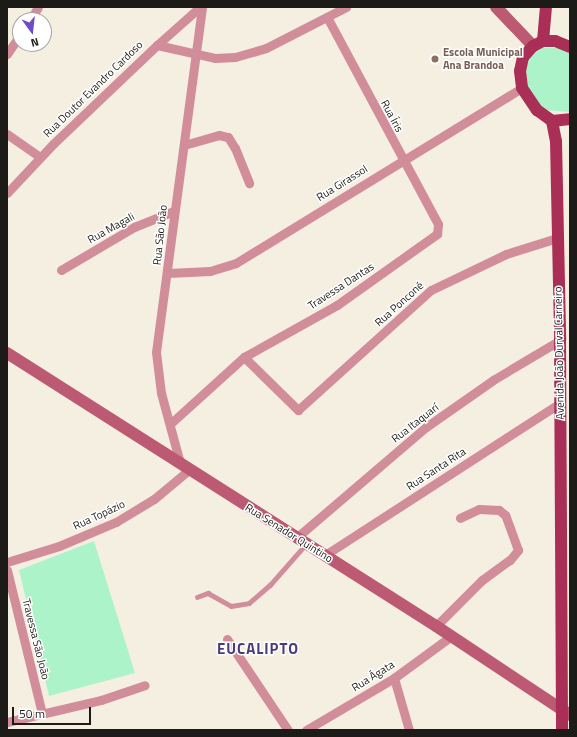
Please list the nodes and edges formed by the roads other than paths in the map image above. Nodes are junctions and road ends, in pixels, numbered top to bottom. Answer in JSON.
{"nodes":[{"id":1,"x":201,"y":7,"type":"edge"},
{"id":2,"x":346,"y":7,"type":"edge"},
{"id":3,"x":496,"y":7,"type":"edge"},
{"id":4,"x":546,"y":7,"type":"edge"},
{"id":5,"x":327,"y":18,"type":"junction"},
{"id":6,"x":538,"y":43,"type":"junction"},
{"id":7,"x":157,"y":44,"type":"junction"},
{"id":8,"x":570,"y":47,"type":"edge"},
{"id":9,"x":195,"y":54,"type":"junction"},
{"id":10,"x":522,"y":88,"type":"junction"},
{"id":11,"x":570,"y":118,"type":"edge"},
{"id":12,"x":552,"y":121,"type":"junction"},
{"id":13,"x":7,"y":134,"type":"edge"},
{"id":14,"x":184,"y":146,"type":"junction"},
{"id":15,"x":40,"y":157,"type":"junction"},
{"id":16,"x":402,"y":160,"type":"junction"},
{"id":17,"x":249,"y":182,"type":"dead end"},
{"id":18,"x":7,"y":193,"type":"edge"},
{"id":19,"x":174,"y":211,"type":"junction"},
{"id":20,"x":438,"y":224,"type":"joint"},
{"id":21,"x":557,"y":238,"type":"junction"},
{"id":22,"x":61,"y":270,"type":"dead end"},
{"id":23,"x":168,"y":273,"type":"junction"},
{"id":24,"x":560,"y":340,"type":"junction"},
{"id":25,"x":7,"y":353,"type":"edge"},
{"id":26,"x":244,"y":357,"type":"junction"},
{"id":27,"x":560,"y":403,"type":"junction"},
{"id":28,"x":170,"y":424,"type":"junction"},
{"id":29,"x":185,"y":466,"type":"junction"},
{"id":30,"x":460,"y":518,"type":"dead end"},
{"id":31,"x":301,"y":541,"type":"junction"},
{"id":32,"x":325,"y":555,"type":"junction"},
{"id":33,"x":7,"y":562,"type":"edge"},
{"id":34,"x":7,"y":570,"type":"edge"},
{"id":35,"x":197,"y":597,"type":"dead end"},
{"id":36,"x":436,"y":626,"type":"junction"},
{"id":37,"x":450,"y":637,"type":"junction"},
{"id":38,"x":227,"y":639,"type":"dead end"},
{"id":39,"x":394,"y":678,"type":"junction"},
{"id":40,"x":145,"y":685,"type":"dead end"},
{"id":41,"x":566,"y":713,"type":"edge"},
{"id":42,"x":42,"y":714,"type":"junction"},
{"id":43,"x":7,"y":722,"type":"edge"},
{"id":44,"x":288,"y":730,"type":"edge"},
{"id":45,"x":306,"y":730,"type":"edge"},
{"id":46,"x":409,"y":730,"type":"edge"},
{"id":47,"x":562,"y":730,"type":"edge"}],
"edges":[{"from":1,"to":7,"type":"street","name":"Rua Doutor Evandro Cardoso"},
{"from":1,"to":9,"type":"street","name":"Rua São João"},
{"from":2,"to":5,"type":"street"},
{"from":3,"to":6,"type":"street"},
{"from":4,"to":6,"type":"main road"},
{"from":5,"to":9,"type":"street"},
{"from":5,"to":16,"type":"street","name":"Rua Íris"},
{"from":6,"to":8,"type":"main road"},
{"from":6,"to":10,"type":"main road"},
{"from":7,"to":9,"type":"street"},
{"from":7,"to":15,"type":"street","name":"Rua Doutor Evandro Cardoso"},
{"from":9,"to":14,"type":"street","name":"Rua São João"},
{"from":10,"to":12,"type":"main road"},
{"from":10,"to":16,"type":"street","name":"Rua Girassol"},
{"from":11,"to":12,"type":"main road"},
{"from":12,"to":21,"type":"main road","name":"Avenida João Durval Carneiro"},
{"from":13,"to":15,"type":"street"},
{"from":14,"to":17,"type":"street"},
{"from":14,"to":19,"type":"street","name":"Rua São João"},
{"from":15,"to":18,"type":"street","name":"Rua Doutor Evandro Cardoso"},
{"from":16,"to":20,"type":"street","name":"Rua Íris"},
{"from":16,"to":23,"type":"street","name":"Rua Girassol"},
{"from":19,"to":22,"type":"street","name":"Rua Magali"},
{"from":19,"to":23,"type":"street","name":"Rua São João"},
{"from":20,"to":26,"type":"street","name":"Travessa Dantas"},
{"from":21,"to":24,"type":"main road","name":"Avenida João Durval Carneiro"},
{"from":21,"to":26,"type":"street","name":"Rua Ponconé"},
{"from":23,"to":28,"type":"street","name":"Rua São João"},
{"from":24,"to":27,"type":"main road","name":"Avenida João Durval Carneiro"},
{"from":24,"to":31,"type":"street","name":"Rua Itaquarí"},
{"from":25,"to":29,"type":"street","name":"Rua Senador Quintino"},
{"from":26,"to":28,"type":"street","name":"Travessa Dantas"},
{"from":27,"to":32,"type":"street","name":"Rua Santa Rita"},
{"from":27,"to":41,"type":"main road","name":"Avenida João Durval Carneiro"},
{"from":28,"to":29,"type":"street","name":"Rua São João"},
{"from":29,"to":31,"type":"street","name":"Rua Senador Quintino"},
{"from":29,"to":33,"type":"street","name":"Rua Topázio"},
{"from":30,"to":36,"type":"street"},
{"from":31,"to":32,"type":"street","name":"Rua Senador Quintino"},
{"from":31,"to":35,"type":"lane"},
{"from":32,"to":36,"type":"street","name":"Rua Senador Quintino"},
{"from":34,"to":42,"type":"street","name":"Travessa São João"},
{"from":36,"to":37,"type":"street","name":"Rua Senador Quintino"},
{"from":37,"to":39,"type":"street","name":"Rua Ágata"},
{"from":37,"to":41,"type":"street","name":"Rua Senador Quintino"},
{"from":38,"to":44,"type":"street"},
{"from":39,"to":45,"type":"street","name":"Rua Ágata"},
{"from":39,"to":46,"type":"street"},
{"from":40,"to":42,"type":"street"},
{"from":41,"to":47,"type":"main road","name":"Avenida João Durval Carneiro"},
{"from":42,"to":43,"type":"street"}]}
